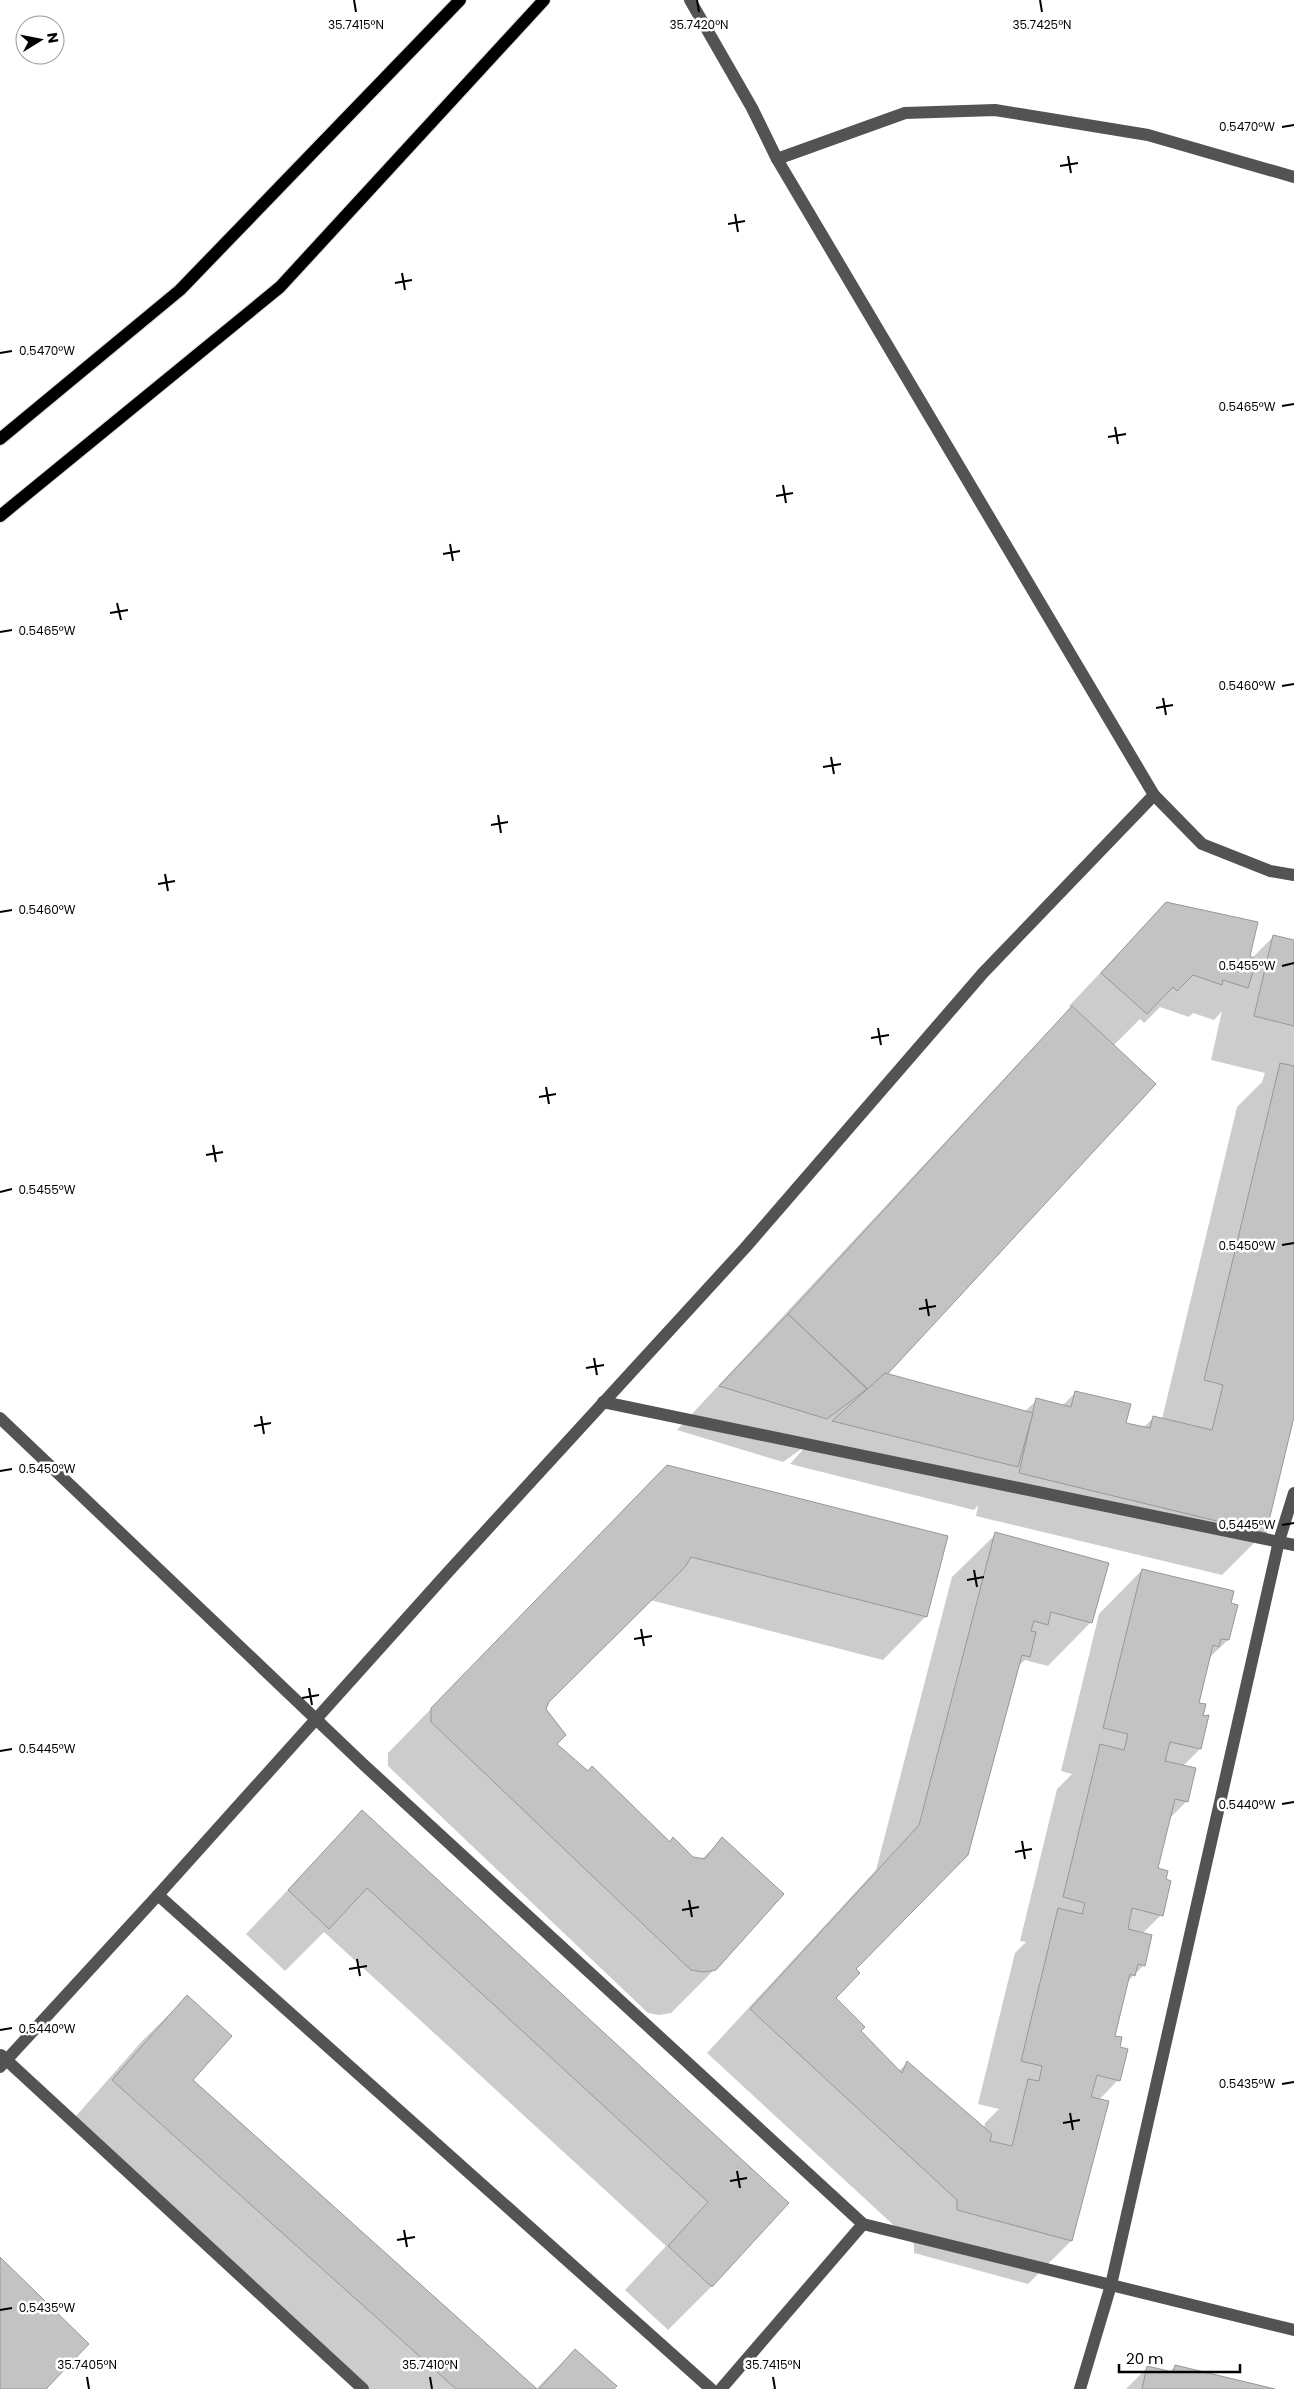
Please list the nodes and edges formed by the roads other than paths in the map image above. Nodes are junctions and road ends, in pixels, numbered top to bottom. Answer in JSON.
{"nodes":[{"id":1,"x":460,"y":0,"type":"edge"},
{"id":2,"x":544,"y":0,"type":"edge"},
{"id":3,"x":690,"y":0,"type":"edge"},
{"id":4,"x":777,"y":159,"type":"junction"},
{"id":5,"x":1294,"y":177,"type":"edge"},
{"id":6,"x":0,"y":439,"type":"edge"},
{"id":7,"x":0,"y":516,"type":"edge"},
{"id":8,"x":1154,"y":795,"type":"junction"},
{"id":9,"x":1294,"y":874,"type":"edge"},
{"id":10,"x":604,"y":1402,"type":"junction"},
{"id":11,"x":0,"y":1418,"type":"edge"},
{"id":12,"x":1294,"y":1493,"type":"edge"},
{"id":13,"x":1279,"y":1541,"type":"junction"},
{"id":14,"x":1294,"y":1545,"type":"edge"},
{"id":15,"x":315,"y":1718,"type":"junction"},
{"id":16,"x":158,"y":1895,"type":"junction"},
{"id":17,"x":2,"y":2061,"type":"edge"},
{"id":18,"x":863,"y":2224,"type":"junction"},
{"id":19,"x":1111,"y":2285,"type":"junction"},
{"id":20,"x":1294,"y":2330,"type":"edge"},
{"id":21,"x":363,"y":2389,"type":"edge"},
{"id":22,"x":710,"y":2389,"type":"edge"},
{"id":23,"x":722,"y":2389,"type":"edge"},
{"id":24,"x":1080,"y":2389,"type":"edge"}],
"edges":[{"from":1,"to":6,"type":"main road"},
{"from":2,"to":7,"type":"main road"},
{"from":3,"to":4,"type":"street"},
{"from":4,"to":5,"type":"street"},
{"from":4,"to":8,"type":"street"},
{"from":8,"to":9,"type":"street"},
{"from":8,"to":10,"type":"street"},
{"from":10,"to":13,"type":"street"},
{"from":10,"to":15,"type":"street"},
{"from":11,"to":15,"type":"street"},
{"from":12,"to":13,"type":"street"},
{"from":13,"to":14,"type":"street"},
{"from":13,"to":19,"type":"street"},
{"from":15,"to":16,"type":"street"},
{"from":15,"to":18,"type":"street"},
{"from":16,"to":17,"type":"street"},
{"from":16,"to":22,"type":"street"},
{"from":17,"to":21,"type":"street"},
{"from":18,"to":19,"type":"street"},
{"from":18,"to":23,"type":"street"},
{"from":19,"to":20,"type":"street"},
{"from":19,"to":24,"type":"street"}]}
